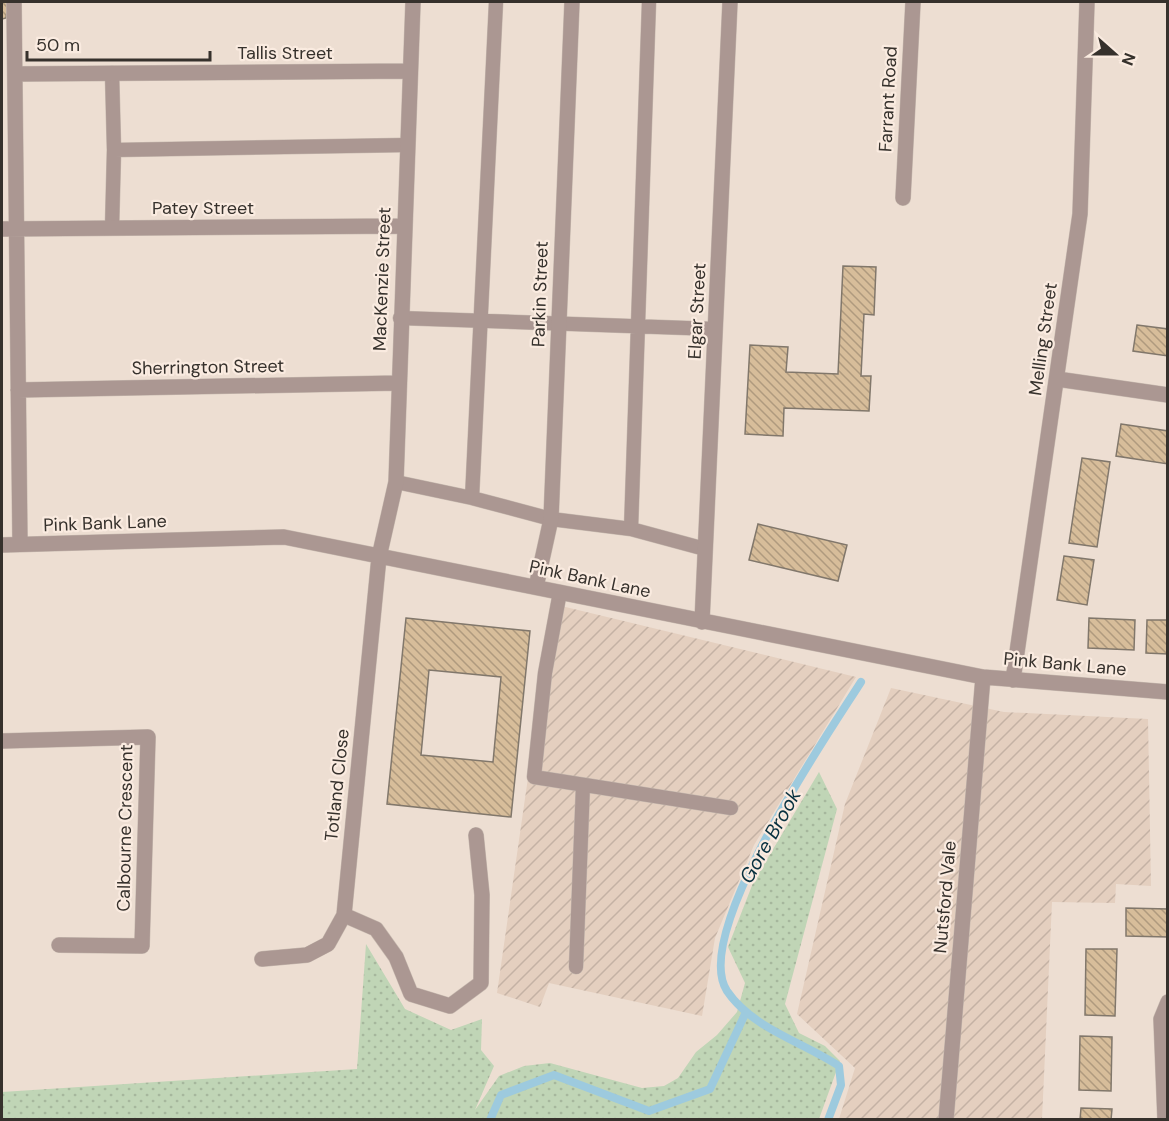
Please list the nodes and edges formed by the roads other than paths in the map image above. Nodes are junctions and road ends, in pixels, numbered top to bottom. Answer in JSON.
{"nodes":[{"id":1,"x":14,"y":2,"type":"edge"},
{"id":2,"x":413,"y":2,"type":"edge"},
{"id":3,"x":496,"y":2,"type":"edge"},
{"id":4,"x":572,"y":2,"type":"edge"},
{"id":5,"x":649,"y":2,"type":"edge"},
{"id":6,"x":730,"y":2,"type":"edge"},
{"id":7,"x":912,"y":2,"type":"edge"},
{"id":8,"x":1087,"y":2,"type":"edge"},
{"id":9,"x":411,"y":71,"type":"junction"},
{"id":10,"x":112,"y":73,"type":"junction"},
{"id":11,"x":15,"y":74,"type":"junction"},
{"id":12,"x":407,"y":145,"type":"junction"},
{"id":13,"x":114,"y":150,"type":"junction"},
{"id":14,"x":903,"y":198,"type":"dead end"},
{"id":15,"x":404,"y":226,"type":"junction"},
{"id":16,"x":112,"y":228,"type":"junction"},
{"id":17,"x":9,"y":229,"type":"edge"},
{"id":18,"x":400,"y":318,"type":"junction"},
{"id":19,"x":482,"y":321,"type":"junction"},
{"id":20,"x":559,"y":323,"type":"junction"},
{"id":21,"x":638,"y":327,"type":"junction"},
{"id":22,"x":715,"y":329,"type":"junction"},
{"id":23,"x":1057,"y":379,"type":"junction"},
{"id":24,"x":398,"y":383,"type":"junction"},
{"id":25,"x":18,"y":390,"type":"junction"},
{"id":26,"x":1167,"y":395,"type":"edge"},
{"id":27,"x":396,"y":482,"type":"junction"},
{"id":28,"x":472,"y":498,"type":"junction"},
{"id":29,"x":551,"y":519,"type":"junction"},
{"id":30,"x":631,"y":529,"type":"junction"},
{"id":31,"x":20,"y":544,"type":"junction"},
{"id":32,"x":2,"y":545,"type":"edge"},
{"id":33,"x":705,"y":549,"type":"junction"},
{"id":34,"x":379,"y":556,"type":"junction"},
{"id":35,"x":536,"y":587,"type":"junction"},
{"id":36,"x":560,"y":592,"type":"junction"},
{"id":37,"x":702,"y":622,"type":"junction"},
{"id":38,"x":983,"y":677,"type":"junction"},
{"id":39,"x":1013,"y":680,"type":"junction"},
{"id":40,"x":1167,"y":692,"type":"edge"},
{"id":41,"x":2,"y":741,"type":"edge"},
{"id":42,"x":583,"y":785,"type":"junction"},
{"id":43,"x":730,"y":808,"type":"dead end"},
{"id":44,"x":476,"y":835,"type":"dead end"},
{"id":45,"x":344,"y":915,"type":"junction"},
{"id":46,"x":59,"y":945,"type":"dead end"},
{"id":47,"x":262,"y":960,"type":"dead end"},
{"id":48,"x":576,"y":967,"type":"dead end"},
{"id":49,"x":1167,"y":1002,"type":"edge"},
{"id":50,"x":946,"y":1119,"type":"edge"},
{"id":51,"x":1165,"y":1119,"type":"edge"}],
"edges":[{"from":1,"to":11,"type":"street"},
{"from":2,"to":9,"type":"street","name":"MacKenzie Street"},
{"from":3,"to":19,"type":"lane"},
{"from":4,"to":20,"type":"street","name":"Parkin Street"},
{"from":5,"to":21,"type":"lane"},
{"from":6,"to":22,"type":"street","name":"Elgar Street"},
{"from":7,"to":14,"type":"street","name":"Farrant Road"},
{"from":8,"to":23,"type":"street","name":"Melling Street"},
{"from":9,"to":10,"type":"street","name":"Tallis Street"},
{"from":9,"to":12,"type":"street","name":"MacKenzie Street"},
{"from":10,"to":11,"type":"street","name":"Tallis Street"},
{"from":10,"to":13,"type":"lane"},
{"from":11,"to":17,"type":"street"},
{"from":12,"to":13,"type":"lane"},
{"from":12,"to":15,"type":"street","name":"MacKenzie Street"},
{"from":13,"to":16,"type":"lane"},
{"from":15,"to":16,"type":"street","name":"Patey Street"},
{"from":15,"to":18,"type":"street","name":"MacKenzie Street"},
{"from":16,"to":17,"type":"street","name":"Patey Street"},
{"from":17,"to":25,"type":"street"},
{"from":18,"to":19,"type":"lane"},
{"from":18,"to":24,"type":"street","name":"MacKenzie Street"},
{"from":19,"to":20,"type":"lane"},
{"from":19,"to":28,"type":"lane"},
{"from":20,"to":21,"type":"lane"},
{"from":20,"to":29,"type":"street","name":"Parkin Street"},
{"from":21,"to":22,"type":"lane"},
{"from":21,"to":30,"type":"lane"},
{"from":22,"to":33,"type":"street","name":"Elgar Street"},
{"from":23,"to":26,"type":"street"},
{"from":23,"to":39,"type":"street","name":"Melling Street"},
{"from":24,"to":25,"type":"street","name":"Sherrington Street"},
{"from":24,"to":27,"type":"street","name":"MacKenzie Street"},
{"from":25,"to":31,"type":"street"},
{"from":27,"to":28,"type":"lane"},
{"from":27,"to":34,"type":"street","name":"MacKenzie Street"},
{"from":28,"to":29,"type":"lane"},
{"from":29,"to":30,"type":"lane"},
{"from":29,"to":35,"type":"street","name":"Parkin Street"},
{"from":30,"to":33,"type":"lane"},
{"from":31,"to":32,"type":"street","name":"Pink Bank Lane"},
{"from":31,"to":34,"type":"street","name":"Pink Bank Lane"},
{"from":33,"to":37,"type":"street","name":"Elgar Street"},
{"from":34,"to":35,"type":"street","name":"Pink Bank Lane"},
{"from":34,"to":45,"type":"street","name":"Totland Close"},
{"from":35,"to":36,"type":"street","name":"Pink Bank Lane"},
{"from":36,"to":37,"type":"street","name":"Pink Bank Lane"},
{"from":36,"to":42,"type":"lane"},
{"from":37,"to":38,"type":"street","name":"Pink Bank Lane"},
{"from":38,"to":39,"type":"street","name":"Pink Bank Lane"},
{"from":38,"to":50,"type":"street","name":"Nutsford Vale"},
{"from":39,"to":40,"type":"street","name":"Pink Bank Lane"},
{"from":41,"to":46,"type":"street","name":"Calbourne Crescent"},
{"from":42,"to":43,"type":"lane"},
{"from":42,"to":48,"type":"lane"},
{"from":44,"to":45,"type":"street"},
{"from":45,"to":47,"type":"street","name":"Totland Close"},
{"from":49,"to":51,"type":"street"}]}
